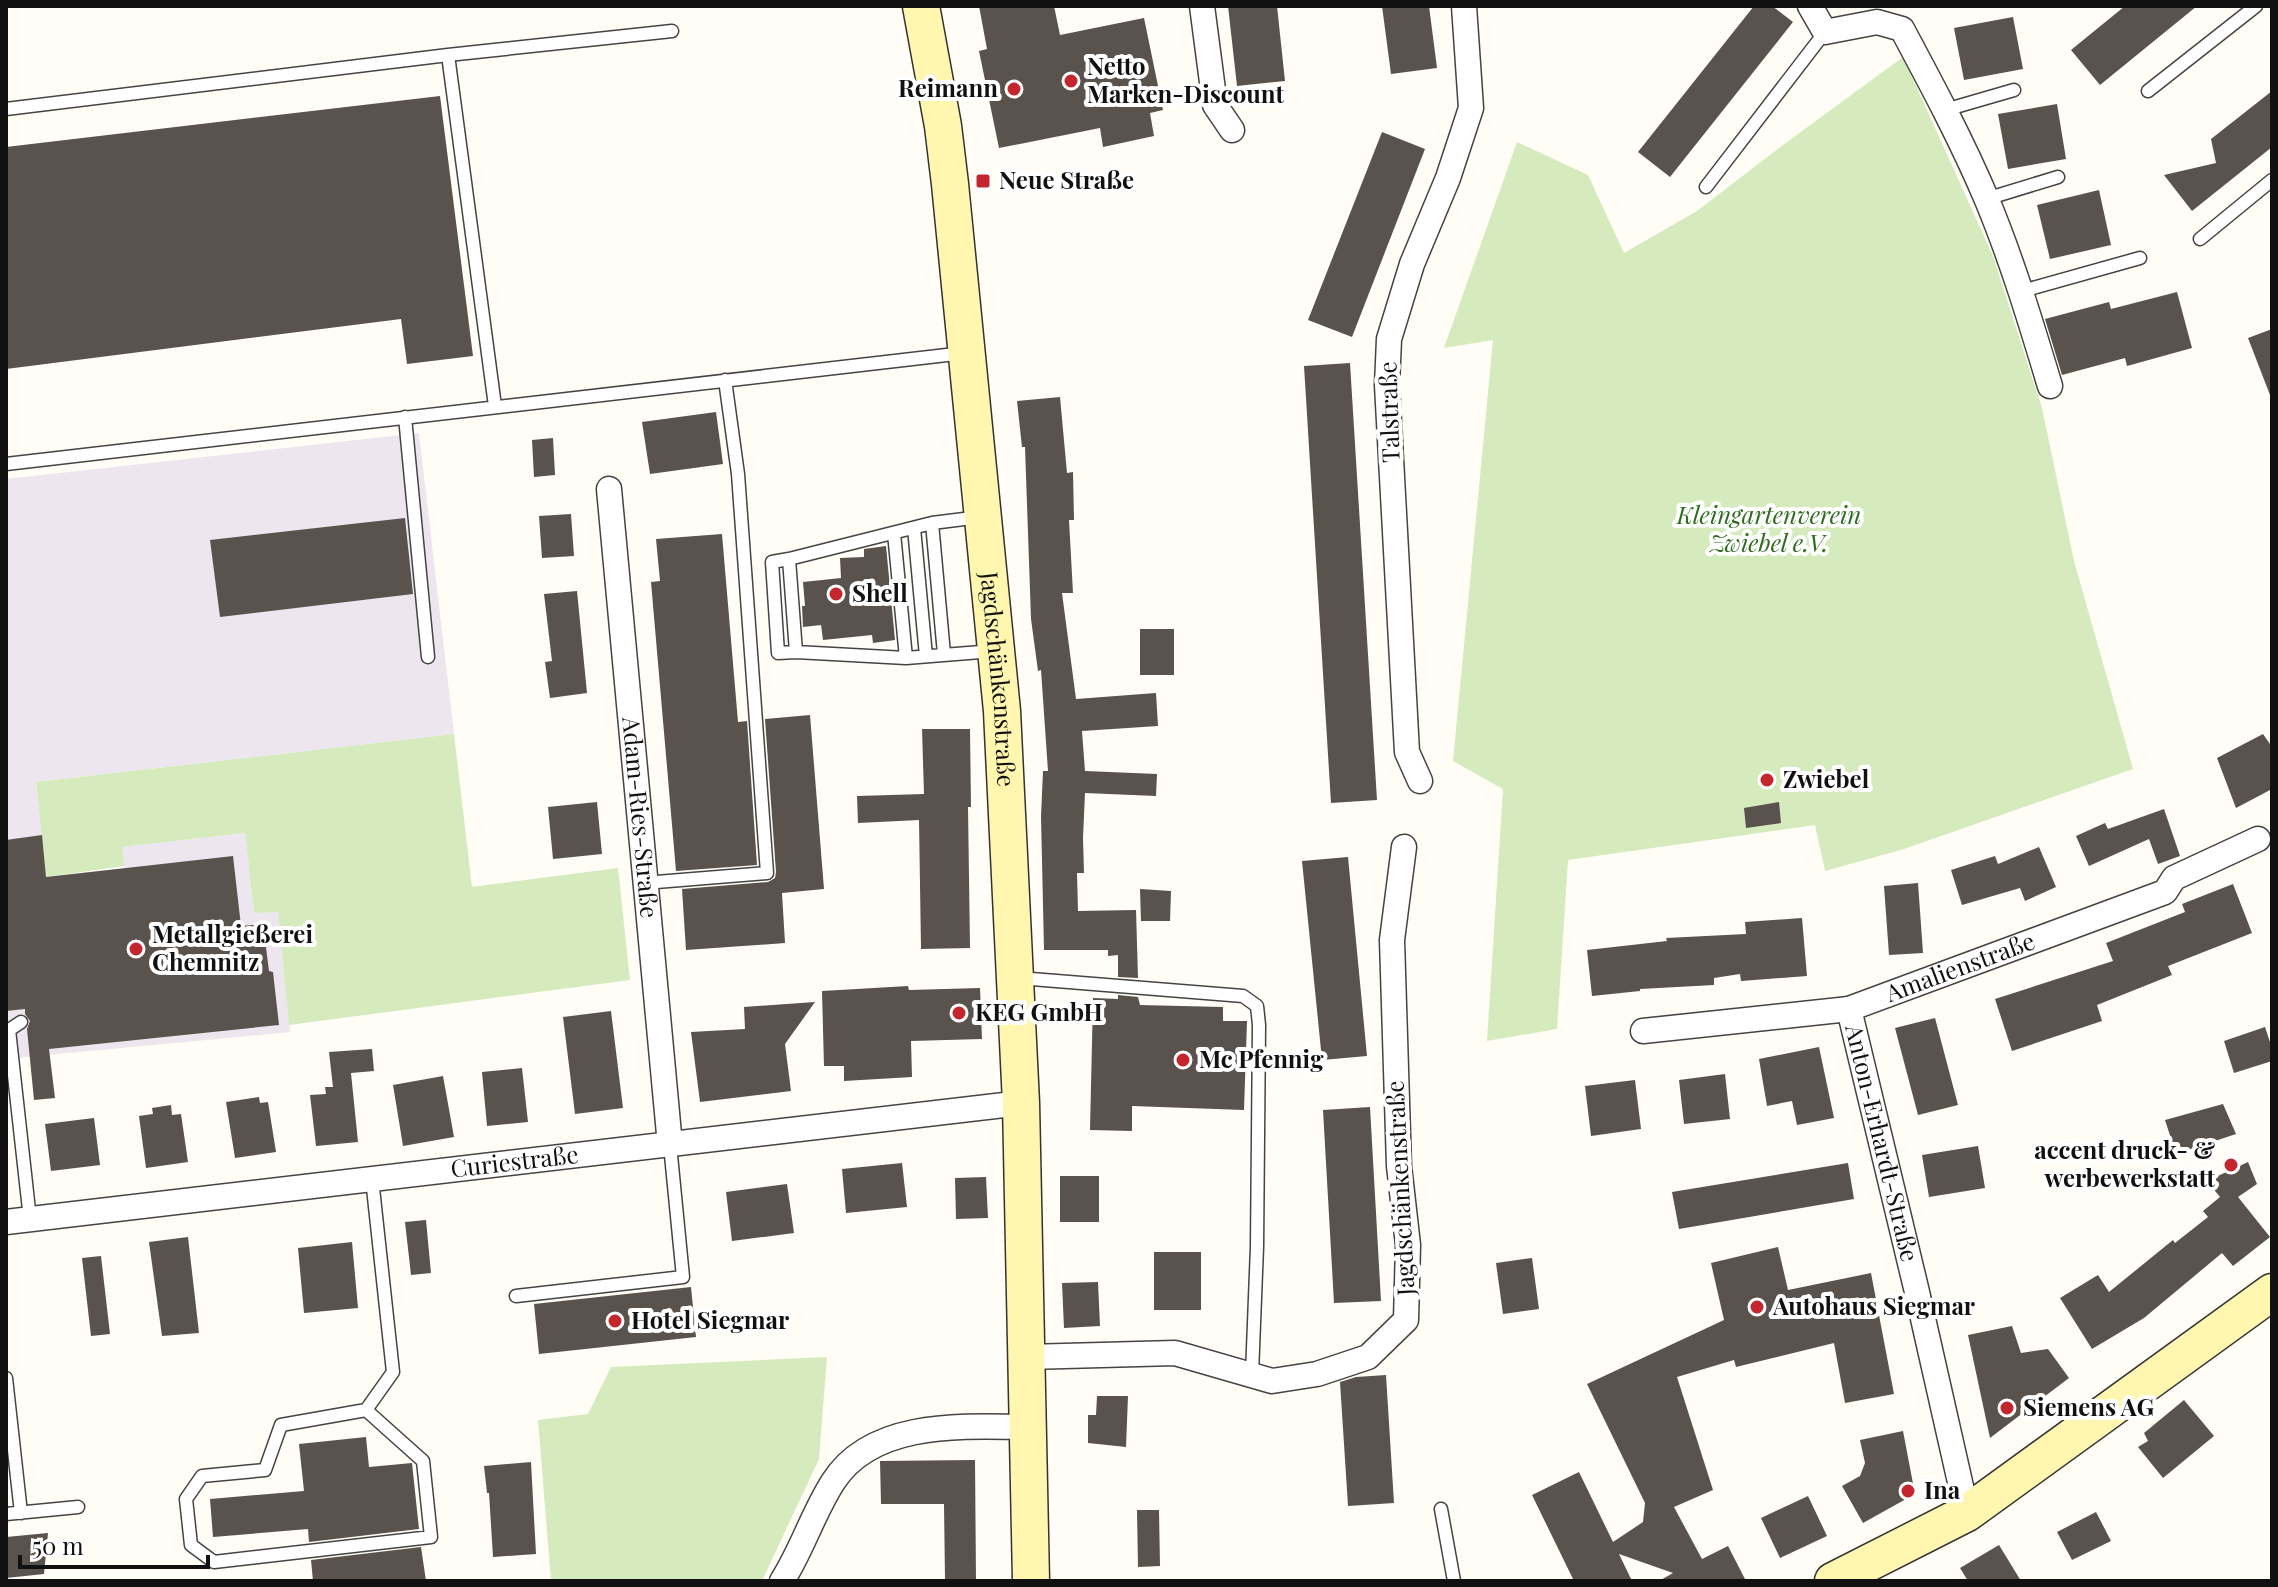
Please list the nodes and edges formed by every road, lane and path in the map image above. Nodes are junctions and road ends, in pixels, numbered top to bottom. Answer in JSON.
{"nodes":[{"id":1,"x":921,"y":6,"type":"edge"},
{"id":2,"x":1202,"y":6,"type":"edge"},
{"id":3,"x":1464,"y":6,"type":"edge"},
{"id":4,"x":1810,"y":6,"type":"edge"},
{"id":5,"x":2256,"y":6,"type":"edge"},
{"id":6,"x":672,"y":31,"type":"dead end"},
{"id":7,"x":1825,"y":32,"type":"junction"},
{"id":8,"x":448,"y":55,"type":"junction"},
{"id":9,"x":2014,"y":90,"type":"dead end"},
{"id":10,"x":2148,"y":91,"type":"dead end"},
{"id":11,"x":6,"y":109,"type":"edge"},
{"id":12,"x":1945,"y":110,"type":"junction"},
{"id":13,"x":1232,"y":130,"type":"dead end"},
{"id":14,"x":2058,"y":177,"type":"dead end"},
{"id":15,"x":2272,"y":180,"type":"edge"},
{"id":16,"x":1706,"y":187,"type":"dead end"},
{"id":17,"x":1986,"y":199,"type":"junction"},
{"id":18,"x":2200,"y":239,"type":"dead end"},
{"id":19,"x":2140,"y":258,"type":"dead end"},
{"id":20,"x":2022,"y":291,"type":"junction"},
{"id":21,"x":967,"y":353,"type":"junction"},
{"id":22,"x":725,"y":380,"type":"junction"},
{"id":23,"x":2050,"y":386,"type":"dead end"},
{"id":24,"x":495,"y":406,"type":"junction"},
{"id":25,"x":405,"y":417,"type":"junction"},
{"id":26,"x":6,"y":464,"type":"edge"},
{"id":27,"x":609,"y":489,"type":"dead end"},
{"id":28,"x":983,"y":517,"type":"junction"},
{"id":29,"x":932,"y":523,"type":"junction"},
{"id":30,"x":914,"y":528,"type":"junction"},
{"id":31,"x":894,"y":533,"type":"junction"},
{"id":32,"x":789,"y":559,"type":"junction"},
{"id":33,"x":997,"y":651,"type":"junction"},
{"id":34,"x":796,"y":652,"type":"junction"},
{"id":35,"x":944,"y":654,"type":"junction"},
{"id":36,"x":926,"y":656,"type":"junction"},
{"id":37,"x":428,"y":657,"type":"dead end"},
{"id":38,"x":906,"y":658,"type":"junction"},
{"id":39,"x":1420,"y":781,"type":"dead end"},
{"id":40,"x":2258,"y":839,"type":"dead end"},
{"id":41,"x":1404,"y":847,"type":"dead end"},
{"id":42,"x":644,"y":883,"type":"junction"},
{"id":43,"x":1016,"y":978,"type":"junction"},
{"id":44,"x":1849,"y":1009,"type":"junction"},
{"id":45,"x":21,"y":1022,"type":"dead end"},
{"id":46,"x":1643,"y":1031,"type":"dead end"},
{"id":47,"x":1021,"y":1103,"type":"junction"},
{"id":48,"x":670,"y":1145,"type":"junction"},
{"id":49,"x":372,"y":1179,"type":"junction"},
{"id":50,"x":18,"y":1220,"type":"edge"},
{"id":51,"x":2272,"y":1292,"type":"edge"},
{"id":52,"x":516,"y":1296,"type":"dead end"},
{"id":53,"x":1027,"y":1357,"type":"junction"},
{"id":54,"x":1252,"y":1374,"type":"junction"},
{"id":55,"x":6,"y":1378,"type":"edge"},
{"id":56,"x":366,"y":1410,"type":"junction"},
{"id":57,"x":1028,"y":1427,"type":"junction"},
{"id":58,"x":78,"y":1507,"type":"dead end"},
{"id":59,"x":1441,"y":1509,"type":"dead end"},
{"id":60,"x":21,"y":1513,"type":"junction"},
{"id":61,"x":1967,"y":1513,"type":"junction"},
{"id":62,"x":6,"y":1514,"type":"edge"},
{"id":63,"x":782,"y":1581,"type":"edge"},
{"id":64,"x":1031,"y":1581,"type":"edge"},
{"id":65,"x":1454,"y":1581,"type":"edge"},
{"id":66,"x":1833,"y":1581,"type":"edge"}],
"edges":[{"from":1,"to":21,"type":"main road","name":"Jagdschänkenstraße"},
{"from":2,"to":13,"type":"street"},
{"from":3,"to":39,"type":"street","name":"Talstraße"},
{"from":4,"to":7,"type":"street"},
{"from":5,"to":10,"type":"lane"},
{"from":6,"to":8,"type":"lane"},
{"from":7,"to":12,"type":"street"},
{"from":7,"to":16,"type":"lane"},
{"from":8,"to":11,"type":"lane"},
{"from":8,"to":24,"type":"lane"},
{"from":9,"to":12,"type":"lane"},
{"from":12,"to":17,"type":"street"},
{"from":14,"to":17,"type":"lane"},
{"from":15,"to":18,"type":"lane"},
{"from":17,"to":20,"type":"street"},
{"from":19,"to":20,"type":"lane"},
{"from":20,"to":23,"type":"street"},
{"from":21,"to":22,"type":"lane"},
{"from":21,"to":28,"type":"main road","name":"Jagdschänkenstraße"},
{"from":22,"to":24,"type":"lane"},
{"from":22,"to":42,"type":"lane"},
{"from":24,"to":25,"type":"lane"},
{"from":25,"to":26,"type":"lane"},
{"from":25,"to":37,"type":"lane"},
{"from":27,"to":42,"type":"street","name":"Adam-Ries-Straße"},
{"from":28,"to":29,"type":"lane"},
{"from":28,"to":33,"type":"main road","name":"Jagdschänkenstraße"},
{"from":29,"to":30,"type":"lane"},
{"from":29,"to":35,"type":"lane"},
{"from":30,"to":31,"type":"lane"},
{"from":30,"to":36,"type":"lane"},
{"from":31,"to":32,"type":"lane"},
{"from":31,"to":38,"type":"lane"},
{"from":32,"to":34,"type":"lane"},
{"from":32,"to":34,"type":"lane"},
{"from":33,"to":35,"type":"lane"},
{"from":33,"to":43,"type":"main road","name":"Jagdschänkenstraße"},
{"from":34,"to":38,"type":"lane"},
{"from":35,"to":36,"type":"lane"},
{"from":36,"to":38,"type":"lane"},
{"from":40,"to":44,"type":"street","name":"Amalienstraße"},
{"from":41,"to":54,"type":"street","name":"Jagdschänkenstraße"},
{"from":42,"to":48,"type":"street","name":"Adam-Ries-Straße"},
{"from":43,"to":47,"type":"main road","name":"Jagdschänkenstraße"},
{"from":43,"to":54,"type":"lane"},
{"from":44,"to":46,"type":"street","name":"Amalienstraße"},
{"from":44,"to":61,"type":"street","name":"Anton-Erhardt-Straße"},
{"from":45,"to":50,"type":"lane"},
{"from":47,"to":48,"type":"street","name":"Curiestraße"},
{"from":47,"to":53,"type":"main road","name":"Jagdschänkenstraße"},
{"from":48,"to":49,"type":"street","name":"Curiestraße"},
{"from":48,"to":52,"type":"lane"},
{"from":49,"to":50,"type":"street","name":"Curiestraße"},
{"from":49,"to":56,"type":"lane"},
{"from":51,"to":61,"type":"main road"},
{"from":53,"to":54,"type":"street","name":"Jagdschänkenstraße"},
{"from":53,"to":57,"type":"main road","name":"Jagdschänkenstraße"},
{"from":55,"to":60,"type":"lane"},
{"from":56,"to":56,"type":"lane"},
{"from":57,"to":63,"type":"street"},
{"from":57,"to":64,"type":"main road","name":"Jagdschänkenstraße"},
{"from":58,"to":60,"type":"lane"},
{"from":59,"to":65,"type":"lane"},
{"from":60,"to":62,"type":"lane"},
{"from":61,"to":66,"type":"main road"}]}
